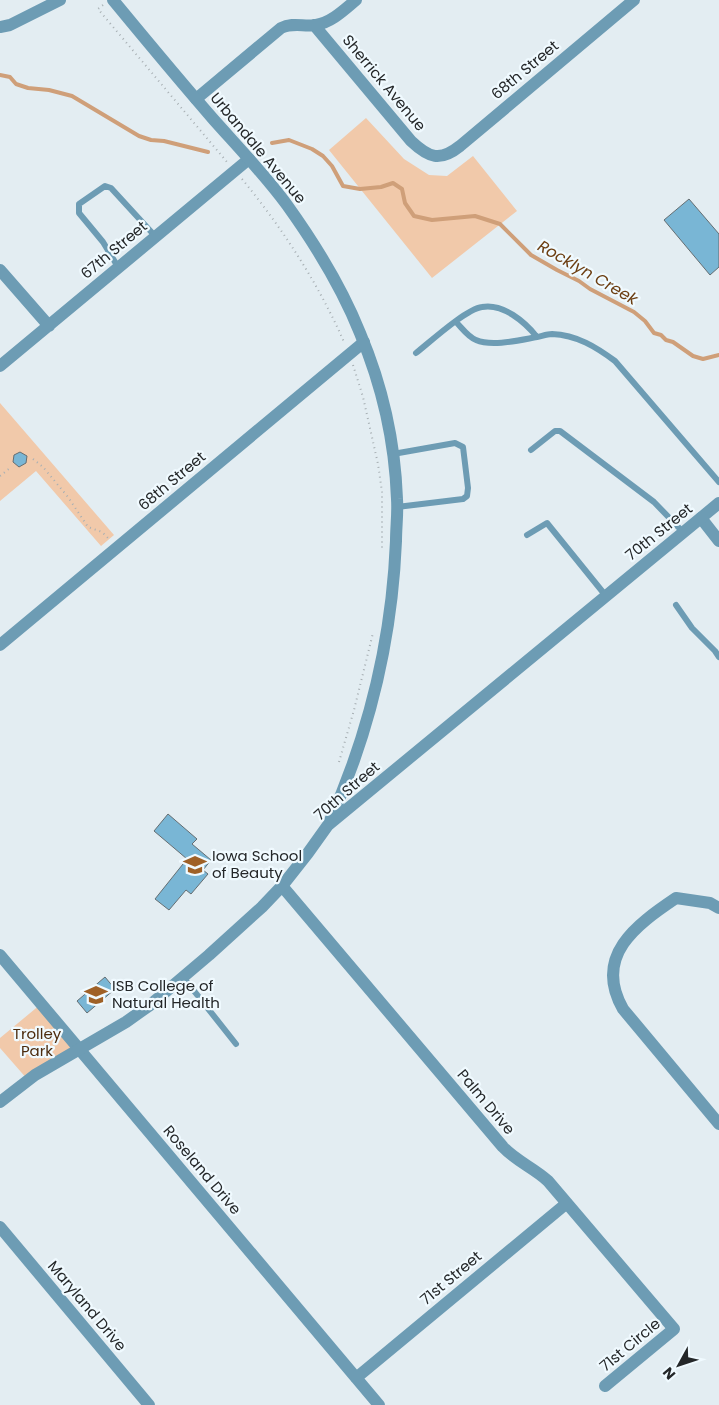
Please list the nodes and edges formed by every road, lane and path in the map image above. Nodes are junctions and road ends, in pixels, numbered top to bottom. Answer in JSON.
{"nodes":[{"id":1,"x":60,"y":0,"type":"edge"},
{"id":2,"x":356,"y":0,"type":"edge"},
{"id":3,"x":634,"y":0,"type":"edge"},
{"id":4,"x":109,"y":1,"type":"edge"},
{"id":5,"x":314,"y":25,"type":"junction"},
{"id":6,"x":0,"y":27,"type":"edge"},
{"id":7,"x":196,"y":99,"type":"junction"},
{"id":8,"x":434,"y":157,"type":"joint"},
{"id":9,"x":249,"y":159,"type":"junction"},
{"id":10,"x":230,"y":166,"type":"dead end"},
{"id":11,"x":240,"y":177,"type":"dead end"},
{"id":12,"x":155,"y":236,"type":"junction"},
{"id":13,"x":118,"y":267,"type":"junction"},
{"id":14,"x":0,"y":270,"type":"edge"},
{"id":15,"x":456,"y":322,"type":"junction"},
{"id":16,"x":48,"y":326,"type":"junction"},
{"id":17,"x":537,"y":337,"type":"junction"},
{"id":18,"x":364,"y":342,"type":"junction"},
{"id":19,"x":346,"y":348,"type":"dead end"},
{"id":20,"x":416,"y":353,"type":"dead end"},
{"id":21,"x":0,"y":366,"type":"edge"},
{"id":22,"x":354,"y":367,"type":"dead end"},
{"id":23,"x":530,"y":450,"type":"dead end"},
{"id":24,"x":393,"y":454,"type":"junction"},
{"id":25,"x":33,"y":459,"type":"dead end"},
{"id":26,"x":10,"y":468,"type":"dead end"},
{"id":27,"x":0,"y":476,"type":"edge"},
{"id":28,"x":719,"y":482,"type":"edge"},
{"id":29,"x":719,"y":503,"type":"edge"},
{"id":30,"x":397,"y":506,"type":"junction"},
{"id":31,"x":701,"y":518,"type":"junction"},
{"id":32,"x":683,"y":532,"type":"junction"},
{"id":33,"x":527,"y":535,"type":"dead end"},
{"id":34,"x":108,"y":538,"type":"dead end"},
{"id":35,"x":719,"y":541,"type":"edge"},
{"id":36,"x":382,"y":550,"type":"dead end"},
{"id":37,"x":606,"y":596,"type":"junction"},
{"id":38,"x":676,"y":605,"type":"dead end"},
{"id":39,"x":374,"y":625,"type":"dead end"},
{"id":40,"x":0,"y":645,"type":"edge"},
{"id":41,"x":719,"y":657,"type":"edge"},
{"id":42,"x":349,"y":772,"type":"junction"},
{"id":43,"x":328,"y":825,"type":"junction"},
{"id":44,"x":282,"y":886,"type":"junction"},
{"id":45,"x":719,"y":908,"type":"edge"},
{"id":46,"x":0,"y":955,"type":"edge"},
{"id":47,"x":183,"y":977,"type":"junction"},
{"id":48,"x":236,"y":1044,"type":"dead end"},
{"id":49,"x":79,"y":1049,"type":"junction"},
{"id":50,"x":0,"y":1102,"type":"edge"},
{"id":51,"x":719,"y":1124,"type":"edge"},
{"id":52,"x":567,"y":1203,"type":"junction"},
{"id":53,"x":0,"y":1228,"type":"edge"},
{"id":54,"x":674,"y":1329,"type":"joint"},
{"id":55,"x":356,"y":1378,"type":"junction"},
{"id":56,"x":605,"y":1386,"type":"dead end"},
{"id":57,"x":149,"y":1405,"type":"edge"},
{"id":58,"x":379,"y":1405,"type":"edge"}],
"edges":[{"from":1,"to":6,"type":"street"},
{"from":2,"to":5,"type":"street"},
{"from":3,"to":8,"type":"street","name":"68th Street"},
{"from":4,"to":7,"type":"street","name":"Urbandale Avenue"},
{"from":4,"to":10,"type":"path"},
{"from":5,"to":7,"type":"street"},
{"from":5,"to":8,"type":"street","name":"Sherrick Avenue"},
{"from":7,"to":9,"type":"street","name":"Urbandale Avenue"},
{"from":9,"to":12,"type":"street","name":"67th Street"},
{"from":9,"to":18,"type":"street","name":"Urbandale Avenue"},
{"from":11,"to":19,"type":"path"},
{"from":12,"to":13,"type":"street","name":"67th Street"},
{"from":12,"to":13,"type":"lane"},
{"from":13,"to":16,"type":"street","name":"67th Street"},
{"from":14,"to":16,"type":"street"},
{"from":15,"to":17,"type":"lane"},
{"from":15,"to":17,"type":"lane"},
{"from":15,"to":20,"type":"lane"},
{"from":16,"to":21,"type":"street","name":"67th Street"},
{"from":17,"to":28,"type":"lane"},
{"from":18,"to":24,"type":"street","name":"Urbandale Avenue"},
{"from":18,"to":40,"type":"street","name":"68th Street"},
{"from":22,"to":36,"type":"path"},
{"from":23,"to":32,"type":"lane"},
{"from":24,"to":30,"type":"street","name":"Urbandale Avenue"},
{"from":24,"to":30,"type":"lane"},
{"from":25,"to":34,"type":"path"},
{"from":26,"to":27,"type":"path"},
{"from":29,"to":31,"type":"street","name":"70th Street"},
{"from":30,"to":42,"type":"street","name":"Urbandale Avenue"},
{"from":31,"to":32,"type":"street","name":"70th Street"},
{"from":31,"to":35,"type":"street"},
{"from":32,"to":37,"type":"street","name":"70th Street"},
{"from":33,"to":37,"type":"lane"},
{"from":37,"to":43,"type":"street","name":"70th Street"},
{"from":38,"to":41,"type":"lane"},
{"from":39,"to":42,"type":"path"},
{"from":42,"to":43,"type":"street","name":"Urbandale Avenue"},
{"from":43,"to":44,"type":"street","name":"70th Street"},
{"from":44,"to":47,"type":"street","name":"70th Street"},
{"from":44,"to":52,"type":"street","name":"Palm Drive"},
{"from":45,"to":51,"type":"street"},
{"from":46,"to":49,"type":"street","name":"Roseland Drive"},
{"from":47,"to":48,"type":"lane"},
{"from":47,"to":49,"type":"street","name":"70th Street"},
{"from":49,"to":50,"type":"street","name":"70th Street"},
{"from":49,"to":55,"type":"street","name":"Roseland Drive"},
{"from":52,"to":54,"type":"street","name":"Palm Drive"},
{"from":52,"to":55,"type":"street","name":"71st Street"},
{"from":53,"to":57,"type":"street","name":"Maryland Drive"},
{"from":54,"to":56,"type":"street","name":"71st Circle"},
{"from":55,"to":58,"type":"street","name":"Roseland Drive"}]}
